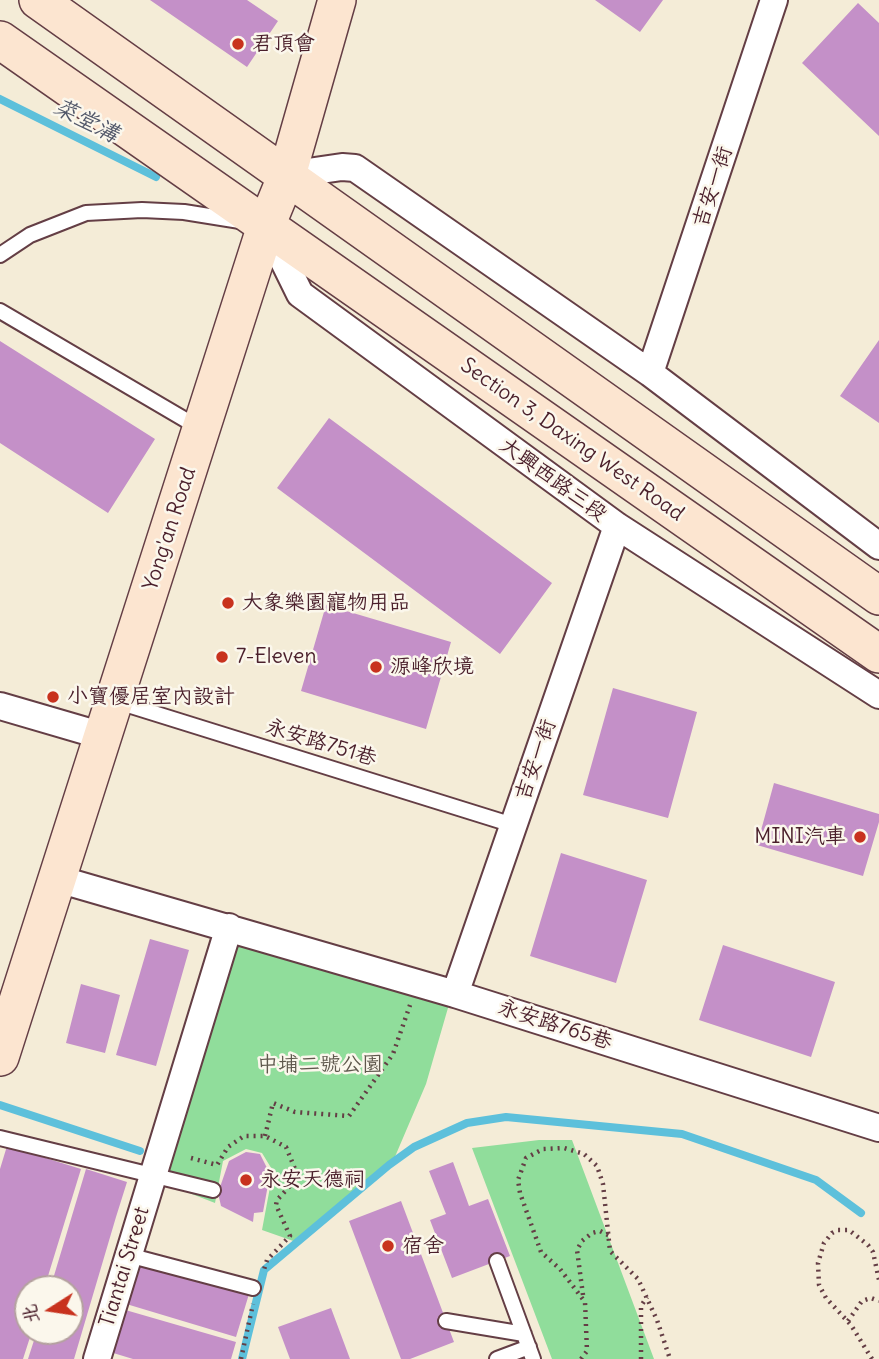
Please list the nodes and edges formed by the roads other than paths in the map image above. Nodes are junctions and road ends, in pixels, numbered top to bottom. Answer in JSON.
{"nodes":[{"id":1,"x":38,"y":0,"type":"edge"},
{"id":2,"x":337,"y":0,"type":"edge"},
{"id":3,"x":774,"y":0,"type":"edge"},
{"id":4,"x":0,"y":40,"type":"edge"},
{"id":5,"x":287,"y":175,"type":"junction"},
{"id":6,"x":266,"y":226,"type":"junction"},
{"id":7,"x":0,"y":255,"type":"edge"},
{"id":8,"x":0,"y":311,"type":"edge"},
{"id":9,"x":650,"y":373,"type":"junction"},
{"id":10,"x":201,"y":429,"type":"junction"},
{"id":11,"x":617,"y":526,"type":"junction"},
{"id":12,"x":879,"y":546,"type":"edge"},
{"id":13,"x":879,"y":596,"type":"edge"},
{"id":14,"x":879,"y":654,"type":"edge"},
{"id":15,"x":879,"y":695,"type":"edge"},
{"id":16,"x":115,"y":701,"type":"junction"},
{"id":17,"x":0,"y":706,"type":"edge"},
{"id":18,"x":103,"y":736,"type":"junction"},
{"id":19,"x":513,"y":825,"type":"junction"},
{"id":20,"x":58,"y":879,"type":"junction"},
{"id":21,"x":229,"y":927,"type":"junction"},
{"id":22,"x":455,"y":994,"type":"junction"},
{"id":23,"x":6,"y":1015,"type":"edge"},
{"id":24,"x":0,"y":1057,"type":"edge"},
{"id":25,"x":879,"y":1128,"type":"edge"},
{"id":26,"x":0,"y":1138,"type":"edge"},
{"id":27,"x":152,"y":1175,"type":"junction"},
{"id":28,"x":213,"y":1190,"type":"dead end"},
{"id":29,"x":128,"y":1255,"type":"junction"},
{"id":30,"x":497,"y":1261,"type":"dead end"},
{"id":31,"x":253,"y":1288,"type":"dead end"},
{"id":32,"x":446,"y":1321,"type":"dead end"},
{"id":33,"x":529,"y":1347,"type":"edge"},
{"id":34,"x":97,"y":1359,"type":"edge"},
{"id":35,"x":497,"y":1359,"type":"edge"}],
"edges":[{"from":1,"to":5,"type":"street"},
{"from":2,"to":5,"type":"street","name":"Yong'an Road"},
{"from":3,"to":9,"type":"street","name":"吉安一街"},
{"from":4,"to":6,"type":"street","name":"Section 3, Daxing West Road"},
{"from":5,"to":6,"type":"street","name":"Yong'an Road"},
{"from":5,"to":9,"type":"street"},
{"from":5,"to":13,"type":"street"},
{"from":6,"to":7,"type":"lane"},
{"from":6,"to":10,"type":"street","name":"Yong'an Road"},
{"from":6,"to":11,"type":"street","name":"大興西路三段"},
{"from":6,"to":14,"type":"street","name":"Section 3, Daxing West Road"},
{"from":8,"to":10,"type":"lane"},
{"from":9,"to":12,"type":"street"},
{"from":10,"to":16,"type":"street","name":"Yong'an Road"},
{"from":11,"to":15,"type":"street","name":"大興西路三段"},
{"from":11,"to":19,"type":"street","name":"吉安一街"},
{"from":16,"to":18,"type":"street","name":"Yong'an Road"},
{"from":16,"to":19,"type":"lane","name":"永安路751巷"},
{"from":17,"to":18,"type":"street"},
{"from":18,"to":20,"type":"street","name":"Yong'an Road"},
{"from":19,"to":22,"type":"street","name":"吉安一街"},
{"from":20,"to":21,"type":"street","name":"永安路765巷"},
{"from":20,"to":23,"type":"street","name":"Yong'an Road"},
{"from":21,"to":22,"type":"street","name":"永安路765巷"},
{"from":21,"to":27,"type":"street"},
{"from":22,"to":25,"type":"street","name":"永安路765巷"},
{"from":23,"to":24,"type":"street","name":"Yong'an Road"},
{"from":26,"to":27,"type":"lane"},
{"from":27,"to":28,"type":"lane"},
{"from":27,"to":29,"type":"street","name":"Tiantai Street"},
{"from":29,"to":31,"type":"lane"},
{"from":29,"to":34,"type":"street","name":"Tiantai Street"},
{"from":30,"to":33,"type":"lane"},
{"from":32,"to":33,"type":"lane"},
{"from":33,"to":35,"type":"lane"}]}
